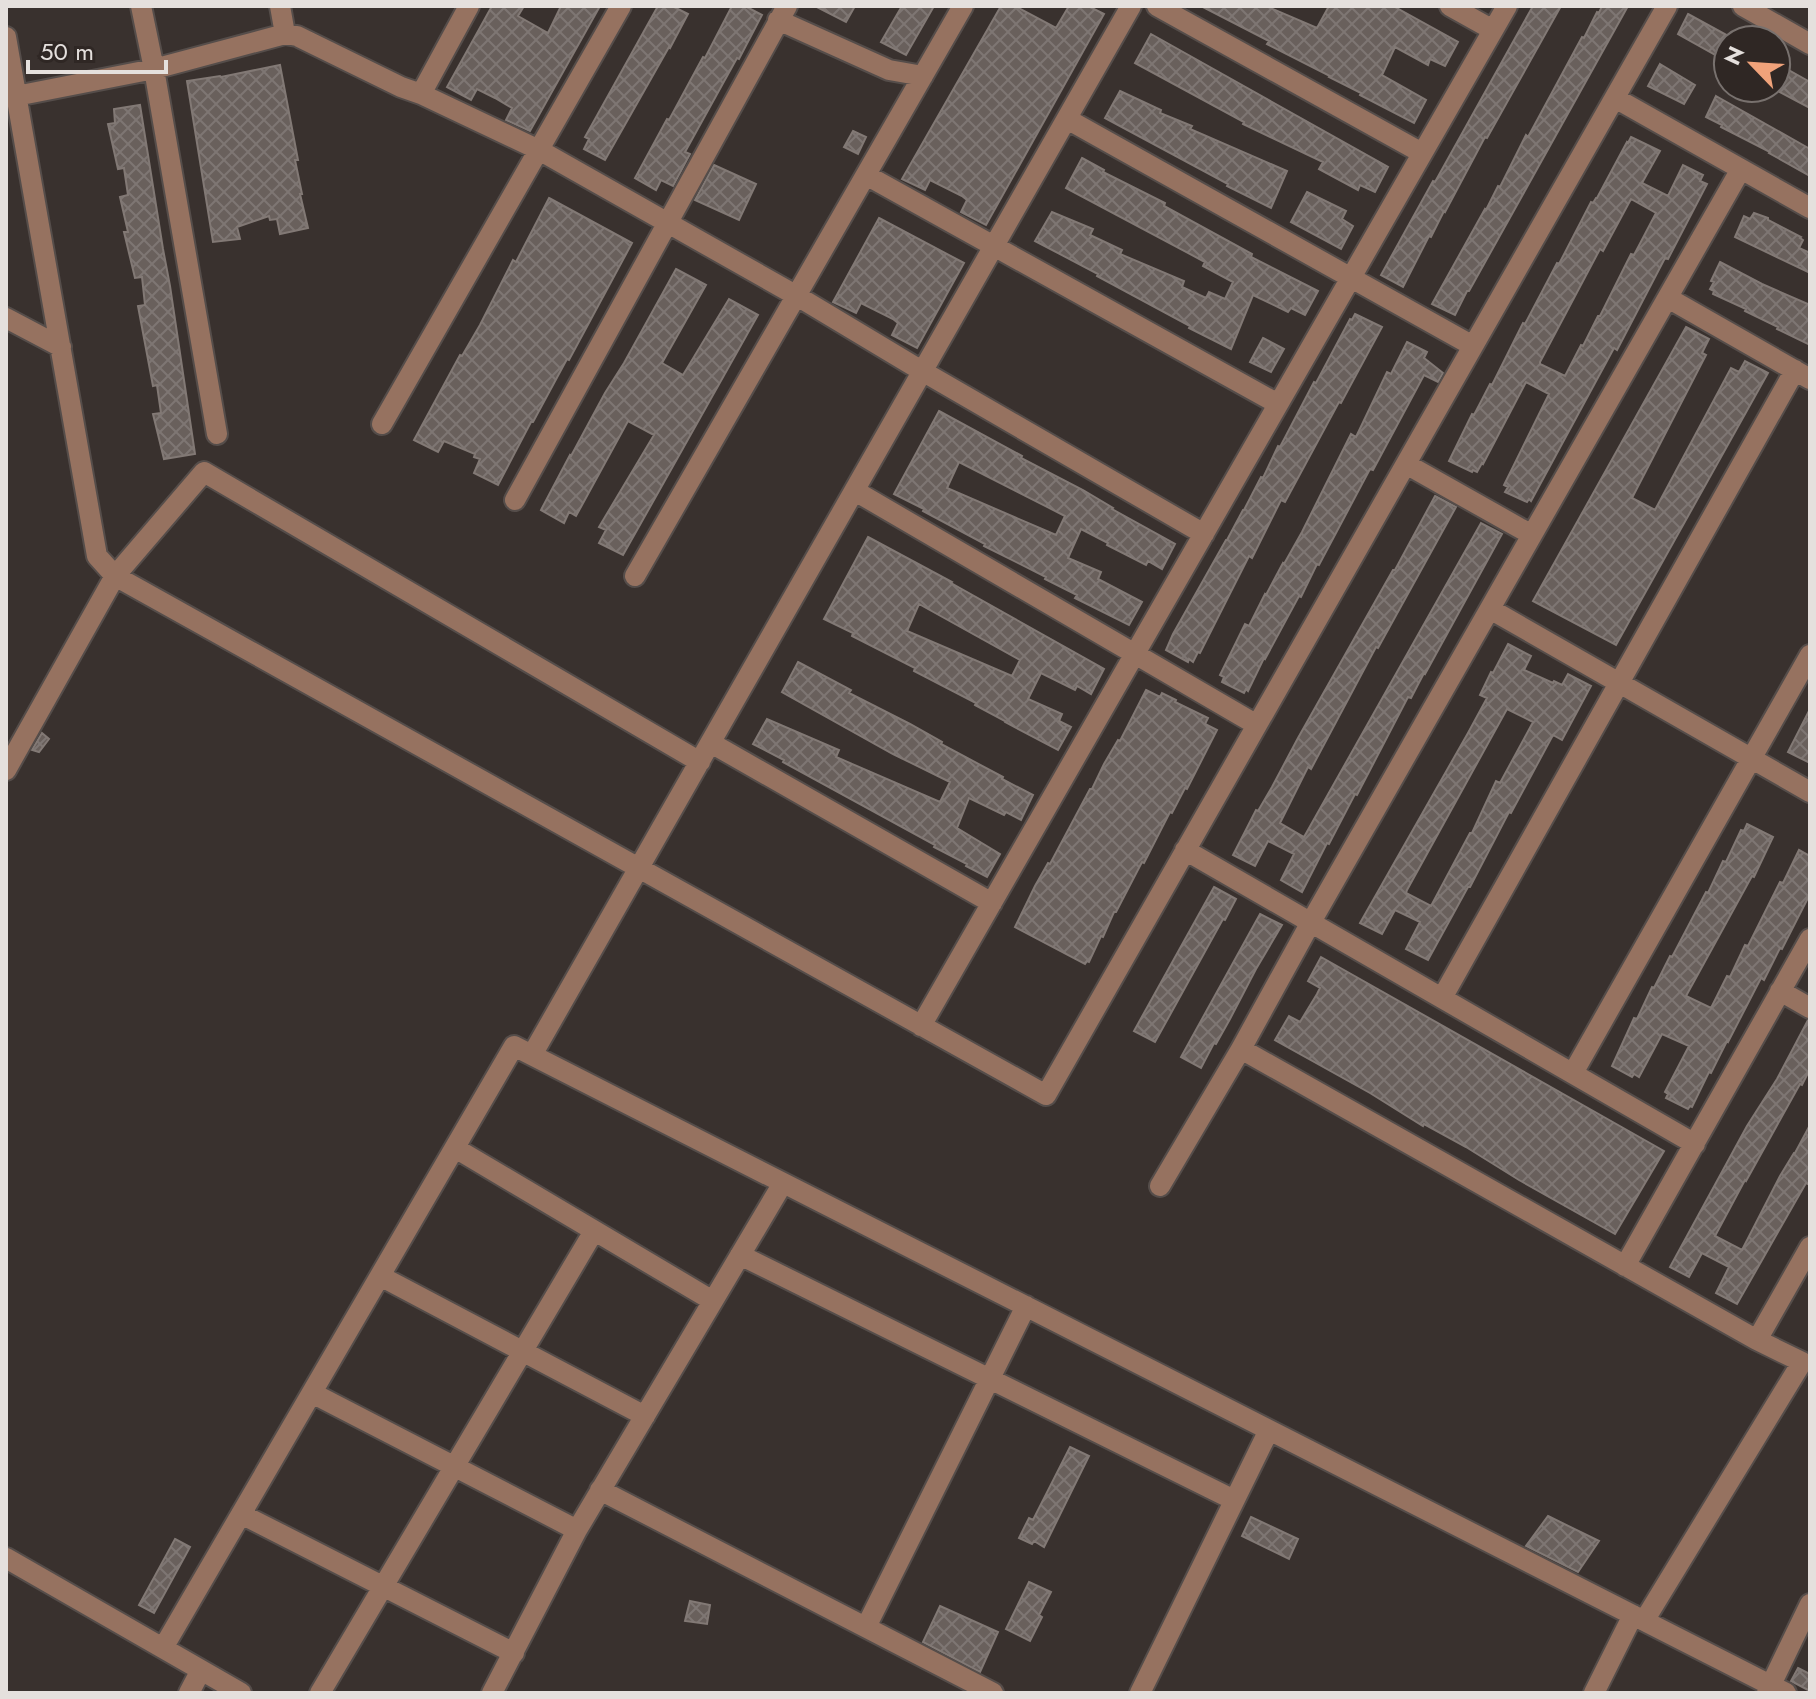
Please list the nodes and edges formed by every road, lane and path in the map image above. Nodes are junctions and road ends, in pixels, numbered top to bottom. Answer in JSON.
{"nodes":[{"id":1,"x":141,"y":6,"type":"edge"},
{"id":2,"x":280,"y":6,"type":"edge"},
{"id":3,"x":469,"y":6,"type":"edge"},
{"id":4,"x":621,"y":6,"type":"edge"},
{"id":5,"x":963,"y":6,"type":"edge"},
{"id":6,"x":1131,"y":6,"type":"edge"},
{"id":7,"x":1157,"y":6,"type":"edge"},
{"id":8,"x":1450,"y":6,"type":"edge"},
{"id":9,"x":1507,"y":6,"type":"edge"},
{"id":10,"x":1667,"y":6,"type":"edge"},
{"id":11,"x":1743,"y":6,"type":"edge"},
{"id":12,"x":782,"y":13,"type":"edge"},
{"id":13,"x":1493,"y":30,"type":"junction"},
{"id":14,"x":285,"y":34,"type":"junction"},
{"id":15,"x":6,"y":37,"type":"edge"},
{"id":16,"x":1809,"y":42,"type":"edge"},
{"id":17,"x":154,"y":69,"type":"junction"},
{"id":18,"x":923,"y":76,"type":"junction"},
{"id":19,"x":421,"y":94,"type":"junction"},
{"id":20,"x":16,"y":96,"type":"junction"},
{"id":21,"x":1615,"y":98,"type":"junction"},
{"id":22,"x":1067,"y":119,"type":"junction"},
{"id":23,"x":539,"y":150,"type":"junction"},
{"id":24,"x":1422,"y":153,"type":"junction"},
{"id":25,"x":1741,"y":169,"type":"junction"},
{"id":26,"x":866,"y":175,"type":"junction"},
{"id":27,"x":1810,"y":208,"type":"edge"},
{"id":28,"x":666,"y":222,"type":"junction"},
{"id":29,"x":994,"y":247,"type":"junction"},
{"id":30,"x":1351,"y":277,"type":"junction"},
{"id":31,"x":797,"y":296,"type":"junction"},
{"id":32,"x":1668,"y":298,"type":"junction"},
{"id":33,"x":6,"y":318,"type":"edge"},
{"id":34,"x":1473,"y":346,"type":"junction"},
{"id":35,"x":61,"y":347,"type":"junction"},
{"id":36,"x":922,"y":371,"type":"junction"},
{"id":37,"x":1803,"y":374,"type":"edge"},
{"id":38,"x":1278,"y":404,"type":"junction"},
{"id":39,"x":382,"y":424,"type":"dead end"},
{"id":40,"x":217,"y":434,"type":"dead end"},
{"id":41,"x":1406,"y":464,"type":"junction"},
{"id":42,"x":855,"y":491,"type":"junction"},
{"id":43,"x":515,"y":500,"type":"dead end"},
{"id":44,"x":1204,"y":534,"type":"junction"},
{"id":45,"x":1532,"y":535,"type":"junction"},
{"id":46,"x":115,"y":576,"type":"junction"},
{"id":47,"x":635,"y":576,"type":"dead end"},
{"id":48,"x":1490,"y":609,"type":"junction"},
{"id":49,"x":1134,"y":654,"type":"junction"},
{"id":50,"x":1810,"y":655,"type":"edge"},
{"id":51,"x":1619,"y":683,"type":"junction"},
{"id":52,"x":1257,"y":725,"type":"junction"},
{"id":53,"x":711,"y":743,"type":"junction"},
{"id":54,"x":1751,"y":759,"type":"junction"},
{"id":55,"x":700,"y":762,"type":"junction"},
{"id":56,"x":6,"y":770,"type":"edge"},
{"id":57,"x":1810,"y":792,"type":"edge"},
{"id":58,"x":1185,"y":850,"type":"junction"},
{"id":59,"x":639,"y":868,"type":"junction"},
{"id":60,"x":992,"y":903,"type":"junction"},
{"id":61,"x":1311,"y":922,"type":"junction"},
{"id":62,"x":1810,"y":939,"type":"edge"},
{"id":63,"x":1780,"y":991,"type":"junction"},
{"id":64,"x":1442,"y":998,"type":"junction"},
{"id":65,"x":1810,"y":1008,"type":"edge"},
{"id":66,"x":921,"y":1026,"type":"junction"},
{"id":67,"x":1241,"y":1049,"type":"junction"},
{"id":68,"x":532,"y":1055,"type":"junction"},
{"id":69,"x":1573,"y":1073,"type":"junction"},
{"id":70,"x":1695,"y":1144,"type":"junction"},
{"id":71,"x":455,"y":1148,"type":"junction"},
{"id":72,"x":783,"y":1183,"type":"junction"},
{"id":73,"x":1160,"y":1186,"type":"dead end"},
{"id":74,"x":594,"y":1231,"type":"junction"},
{"id":75,"x":1810,"y":1247,"type":"edge"},
{"id":76,"x":740,"y":1255,"type":"junction"},
{"id":77,"x":1625,"y":1266,"type":"junction"},
{"id":78,"x":380,"y":1276,"type":"junction"},
{"id":79,"x":713,"y":1301,"type":"junction"},
{"id":80,"x":1026,"y":1306,"type":"junction"},
{"id":81,"x":1757,"y":1340,"type":"junction"},
{"id":82,"x":523,"y":1351,"type":"junction"},
{"id":83,"x":1806,"y":1357,"type":"edge"},
{"id":84,"x":990,"y":1379,"type":"junction"},
{"id":85,"x":312,"y":1393,"type":"junction"},
{"id":86,"x":645,"y":1416,"type":"junction"},
{"id":87,"x":1269,"y":1430,"type":"junction"},
{"id":88,"x":454,"y":1467,"type":"junction"},
{"id":89,"x":600,"y":1490,"type":"junction"},
{"id":90,"x":1234,"y":1500,"type":"junction"},
{"id":91,"x":241,"y":1514,"type":"junction"},
{"id":92,"x":577,"y":1530,"type":"junction"},
{"id":93,"x":6,"y":1558,"type":"edge"},
{"id":94,"x":384,"y":1585,"type":"junction"},
{"id":95,"x":1810,"y":1604,"type":"edge"},
{"id":96,"x":1638,"y":1618,"type":"junction"},
{"id":97,"x":866,"y":1627,"type":"junction"},
{"id":98,"x":163,"y":1648,"type":"junction"},
{"id":99,"x":514,"y":1653,"type":"junction"},
{"id":100,"x":201,"y":1670,"type":"junction"},
{"id":101,"x":1774,"y":1690,"type":"edge"},
{"id":102,"x":189,"y":1693,"type":"edge"},
{"id":103,"x":241,"y":1693,"type":"edge"},
{"id":104,"x":320,"y":1693,"type":"edge"},
{"id":105,"x":492,"y":1693,"type":"edge"},
{"id":106,"x":993,"y":1693,"type":"edge"},
{"id":107,"x":1140,"y":1693,"type":"edge"},
{"id":108,"x":1594,"y":1693,"type":"edge"}],
"edges":[{"from":1,"to":17,"type":"street"},
{"from":2,"to":14,"type":"street"},
{"from":3,"to":19,"type":"street"},
{"from":4,"to":23,"type":"street"},
{"from":5,"to":18,"type":"street"},
{"from":6,"to":22,"type":"street"},
{"from":7,"to":24,"type":"street"},
{"from":8,"to":13,"type":"street"},
{"from":9,"to":13,"type":"street"},
{"from":10,"to":21,"type":"street"},
{"from":11,"to":16,"type":"street"},
{"from":12,"to":18,"type":"street"},
{"from":12,"to":28,"type":"street"},
{"from":13,"to":24,"type":"street"},
{"from":14,"to":17,"type":"street"},
{"from":14,"to":19,"type":"street"},
{"from":15,"to":20,"type":"street"},
{"from":17,"to":20,"type":"street"},
{"from":17,"to":40,"type":"street"},
{"from":18,"to":26,"type":"street"},
{"from":19,"to":23,"type":"street"},
{"from":20,"to":35,"type":"street"},
{"from":21,"to":25,"type":"street"},
{"from":21,"to":34,"type":"street"},
{"from":22,"to":29,"type":"street"},
{"from":22,"to":30,"type":"street"},
{"from":23,"to":28,"type":"street"},
{"from":23,"to":39,"type":"street"},
{"from":24,"to":30,"type":"street"},
{"from":25,"to":27,"type":"street"},
{"from":25,"to":32,"type":"street"},
{"from":26,"to":29,"type":"street"},
{"from":26,"to":31,"type":"street"},
{"from":28,"to":31,"type":"street"},
{"from":28,"to":43,"type":"street"},
{"from":29,"to":36,"type":"street"},
{"from":29,"to":38,"type":"street"},
{"from":30,"to":34,"type":"street"},
{"from":30,"to":38,"type":"street"},
{"from":31,"to":36,"type":"street"},
{"from":31,"to":47,"type":"street"},
{"from":32,"to":37,"type":"street"},
{"from":32,"to":45,"type":"street"},
{"from":33,"to":35,"type":"street"},
{"from":34,"to":41,"type":"street"},
{"from":35,"to":46,"type":"street"},
{"from":36,"to":42,"type":"street"},
{"from":36,"to":44,"type":"street"},
{"from":37,"to":51,"type":"street"},
{"from":38,"to":44,"type":"street"},
{"from":41,"to":45,"type":"street"},
{"from":41,"to":52,"type":"street"},
{"from":42,"to":49,"type":"street"},
{"from":42,"to":53,"type":"street"},
{"from":44,"to":49,"type":"street"},
{"from":45,"to":48,"type":"street"},
{"from":46,"to":55,"type":"street"},
{"from":46,"to":56,"type":"street"},
{"from":46,"to":59,"type":"street"},
{"from":48,"to":51,"type":"street"},
{"from":48,"to":61,"type":"street"},
{"from":49,"to":52,"type":"street"},
{"from":49,"to":60,"type":"street"},
{"from":50,"to":54,"type":"street"},
{"from":51,"to":54,"type":"street"},
{"from":51,"to":64,"type":"street"},
{"from":52,"to":58,"type":"street"},
{"from":53,"to":55,"type":"street"},
{"from":53,"to":60,"type":"street"},
{"from":54,"to":57,"type":"street"},
{"from":54,"to":69,"type":"street"},
{"from":55,"to":59,"type":"street"},
{"from":58,"to":61,"type":"street"},
{"from":58,"to":66,"type":"street"},
{"from":59,"to":66,"type":"street"},
{"from":59,"to":68,"type":"street"},
{"from":60,"to":66,"type":"street"},
{"from":61,"to":64,"type":"street"},
{"from":61,"to":67,"type":"street"},
{"from":62,"to":63,"type":"street"},
{"from":63,"to":65,"type":"street"},
{"from":63,"to":70,"type":"street"},
{"from":64,"to":69,"type":"street"},
{"from":67,"to":73,"type":"street"},
{"from":67,"to":77,"type":"street"},
{"from":68,"to":71,"type":"street"},
{"from":68,"to":72,"type":"street"},
{"from":69,"to":70,"type":"street"},
{"from":70,"to":77,"type":"street"},
{"from":71,"to":74,"type":"street"},
{"from":71,"to":78,"type":"street"},
{"from":72,"to":76,"type":"street"},
{"from":72,"to":80,"type":"street"},
{"from":74,"to":79,"type":"street"},
{"from":74,"to":82,"type":"street"},
{"from":75,"to":81,"type":"street"},
{"from":76,"to":79,"type":"street"},
{"from":76,"to":84,"type":"street"},
{"from":77,"to":81,"type":"street"},
{"from":78,"to":82,"type":"street"},
{"from":78,"to":85,"type":"street"},
{"from":79,"to":86,"type":"street"},
{"from":80,"to":84,"type":"street"},
{"from":80,"to":87,"type":"street"},
{"from":81,"to":83,"type":"street"},
{"from":82,"to":86,"type":"street"},
{"from":82,"to":88,"type":"street"},
{"from":83,"to":96,"type":"street"},
{"from":84,"to":90,"type":"street"},
{"from":84,"to":97,"type":"street"},
{"from":85,"to":88,"type":"street"},
{"from":85,"to":91,"type":"street"},
{"from":86,"to":89,"type":"street"},
{"from":87,"to":90,"type":"street"},
{"from":87,"to":96,"type":"street"},
{"from":88,"to":92,"type":"street"},
{"from":88,"to":94,"type":"street"},
{"from":89,"to":92,"type":"street"},
{"from":89,"to":97,"type":"street"},
{"from":90,"to":107,"type":"street"},
{"from":91,"to":94,"type":"street"},
{"from":91,"to":98,"type":"street"},
{"from":92,"to":99,"type":"street"},
{"from":93,"to":98,"type":"street"},
{"from":94,"to":99,"type":"street"},
{"from":94,"to":104,"type":"street"},
{"from":95,"to":101,"type":"street"},
{"from":96,"to":101,"type":"street"},
{"from":96,"to":108,"type":"street"},
{"from":97,"to":106,"type":"street"},
{"from":98,"to":100,"type":"street"},
{"from":99,"to":105,"type":"street"},
{"from":100,"to":102,"type":"street"},
{"from":100,"to":103,"type":"street"}]}
